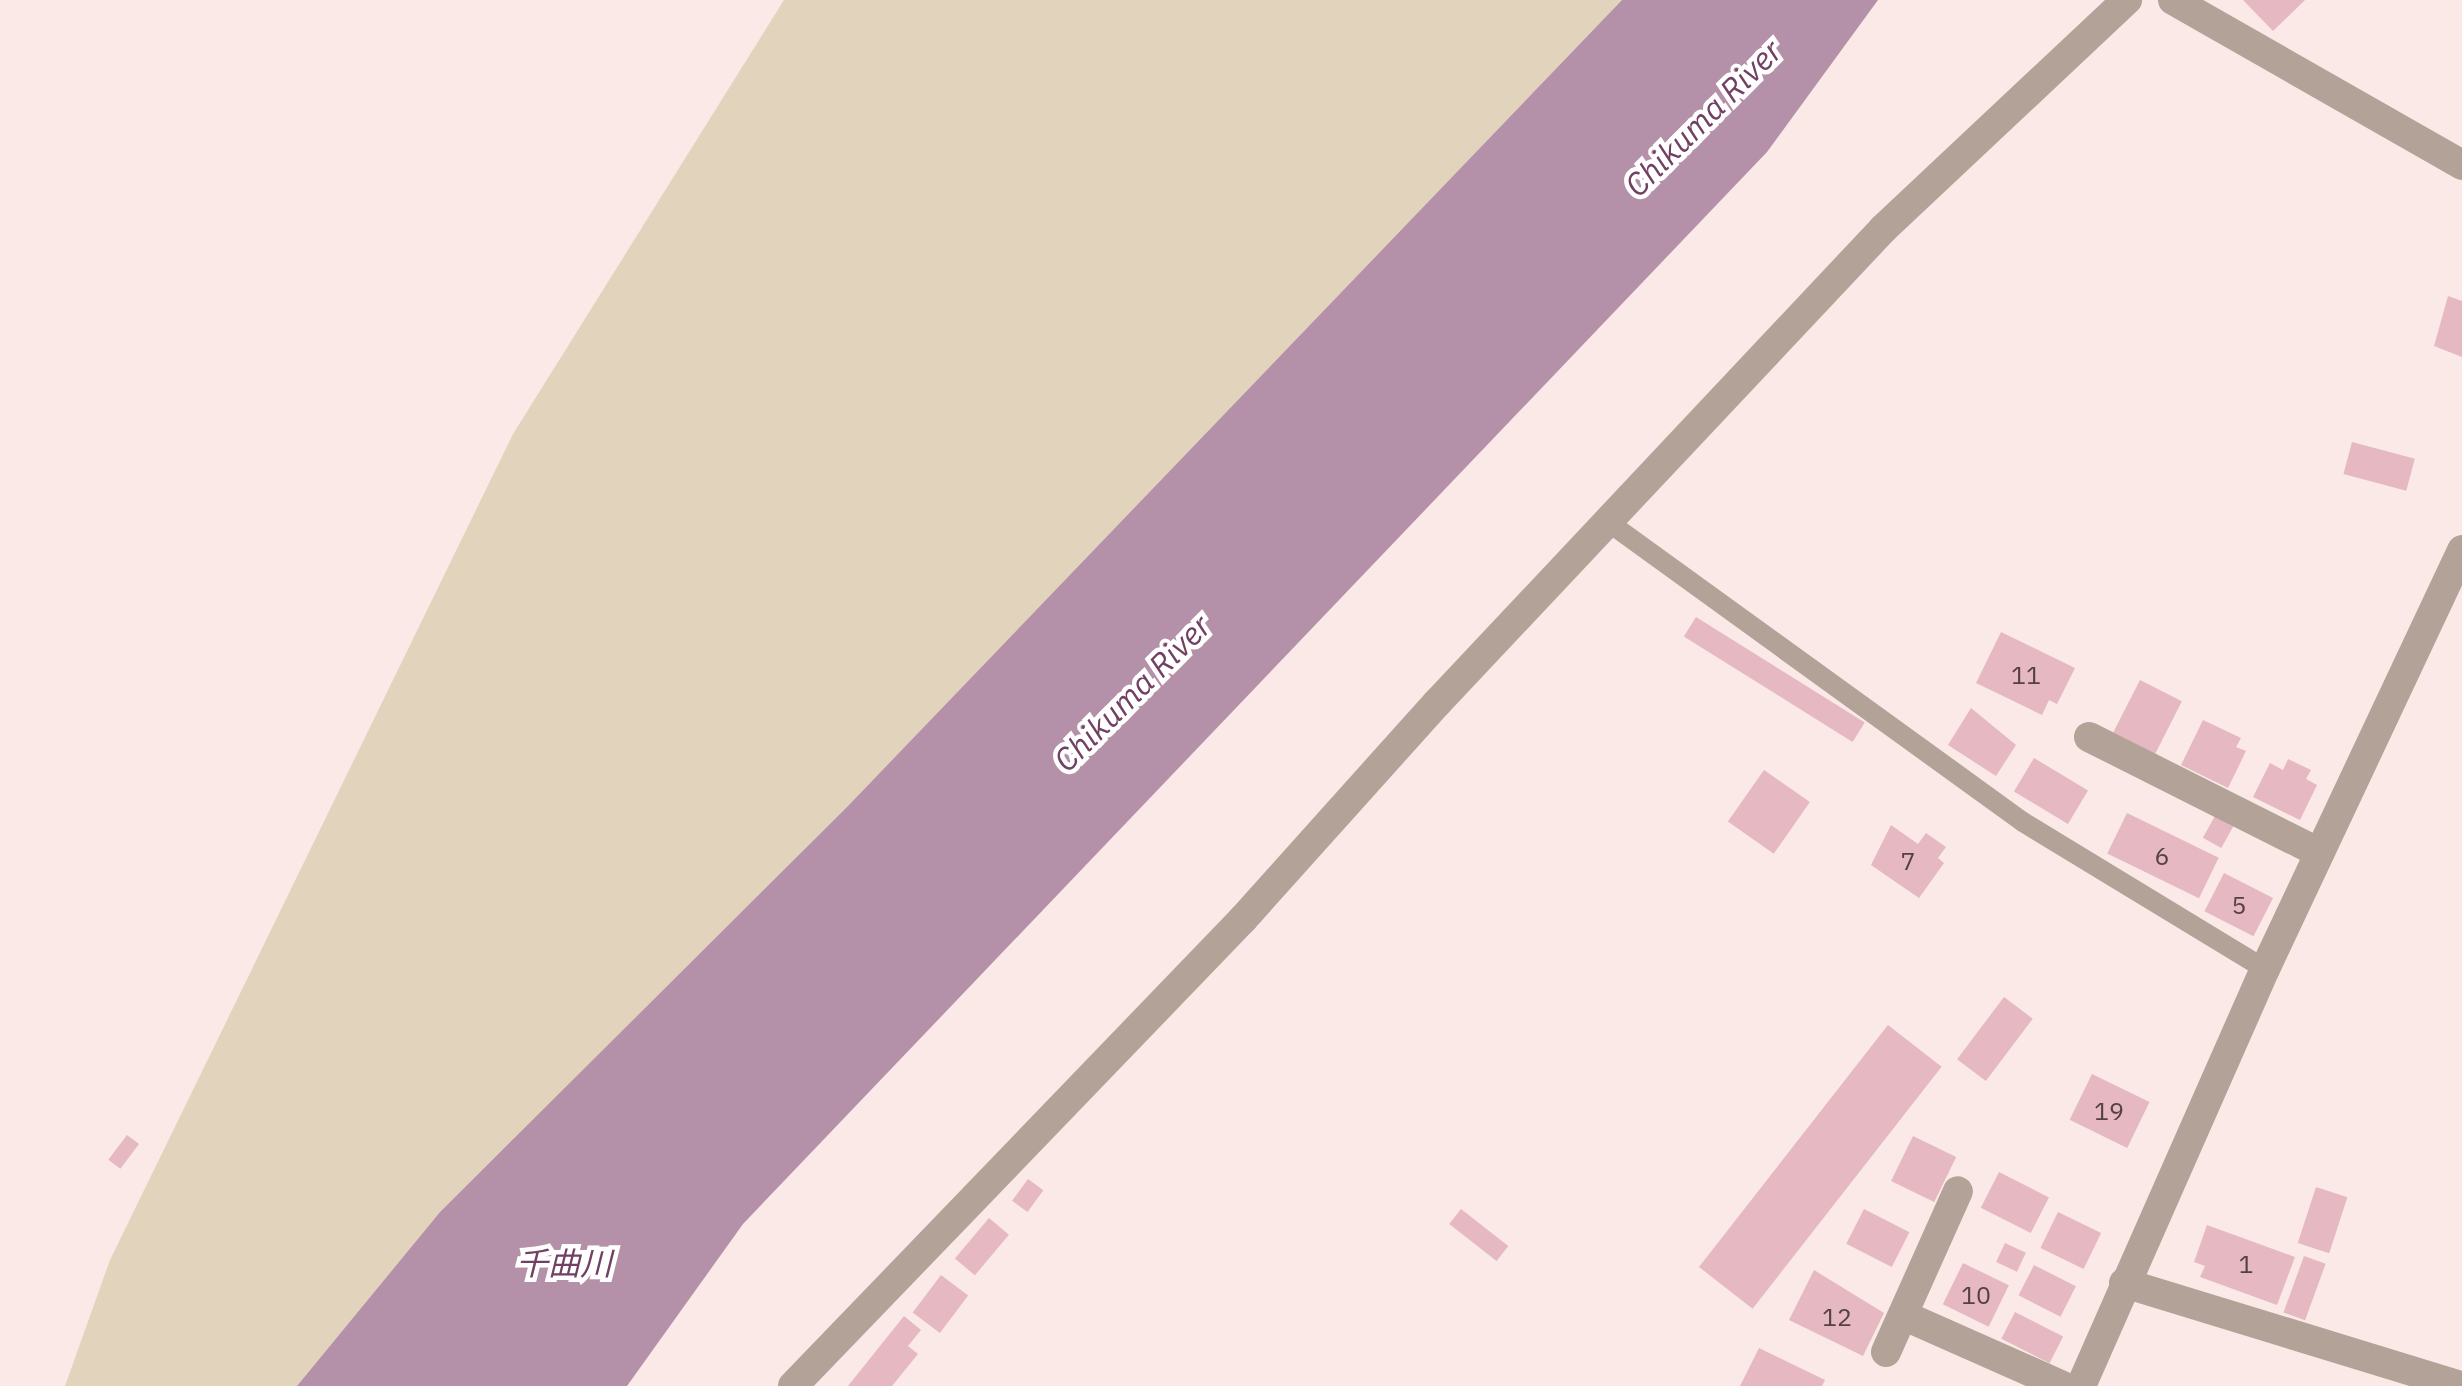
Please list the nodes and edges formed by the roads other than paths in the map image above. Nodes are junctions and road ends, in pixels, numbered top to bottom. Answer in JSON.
{"nodes":[{"id":1,"x":2126,"y":0,"type":"edge"},
{"id":2,"x":2173,"y":0,"type":"edge"},
{"id":3,"x":2462,"y":165,"type":"edge"},
{"id":4,"x":1611,"y":524,"type":"junction"},
{"id":5,"x":2462,"y":550,"type":"edge"},
{"id":6,"x":2088,"y":737,"type":"dead end"},
{"id":7,"x":2320,"y":853,"type":"junction"},
{"id":8,"x":2266,"y":969,"type":"junction"},
{"id":9,"x":1958,"y":1191,"type":"dead end"},
{"id":10,"x":2124,"y":1283,"type":"junction"},
{"id":11,"x":1905,"y":1316,"type":"junction"},
{"id":12,"x":1886,"y":1352,"type":"dead end"},
{"id":13,"x":794,"y":1386,"type":"edge"},
{"id":14,"x":2063,"y":1386,"type":"edge"},
{"id":15,"x":2081,"y":1386,"type":"edge"},
{"id":16,"x":2461,"y":1386,"type":"edge"}],
"edges":[{"from":1,"to":4,"type":"street"},
{"from":2,"to":3,"type":"street"},
{"from":4,"to":8,"type":"lane"},
{"from":4,"to":13,"type":"street"},
{"from":5,"to":7,"type":"street"},
{"from":6,"to":7,"type":"street"},
{"from":7,"to":8,"type":"street"},
{"from":8,"to":10,"type":"street"},
{"from":9,"to":11,"type":"street"},
{"from":10,"to":15,"type":"street"},
{"from":10,"to":16,"type":"street"},
{"from":11,"to":12,"type":"street"},
{"from":11,"to":14,"type":"street"}]}
